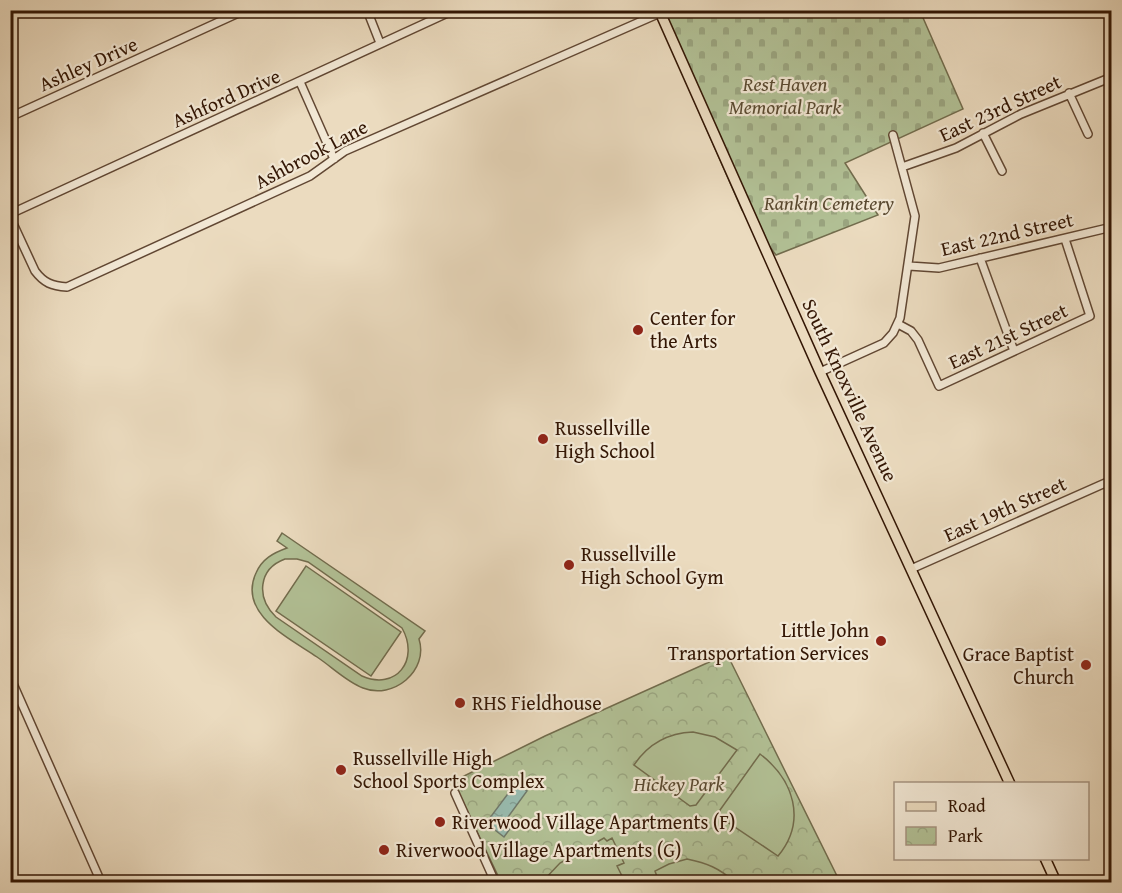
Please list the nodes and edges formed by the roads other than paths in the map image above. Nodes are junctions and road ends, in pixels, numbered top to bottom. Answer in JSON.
{"nodes":[{"id":1,"x":245,"y":10,"type":"edge"},
{"id":2,"x":366,"y":10,"type":"edge"},
{"id":3,"x":454,"y":10,"type":"edge"},
{"id":4,"x":660,"y":12,"type":"edge"},
{"id":5,"x":380,"y":43,"type":"junction"},
{"id":6,"x":1112,"y":77,"type":"edge"},
{"id":7,"x":300,"y":82,"type":"junction"},
{"id":8,"x":1069,"y":93,"type":"junction"},
{"id":9,"x":10,"y":117,"type":"edge"},
{"id":10,"x":983,"y":133,"type":"junction"},
{"id":11,"x":1088,"y":134,"type":"dead end"},
{"id":12,"x":892,"y":135,"type":"dead end"},
{"id":13,"x":334,"y":159,"type":"junction"},
{"id":14,"x":902,"y":167,"type":"junction"},
{"id":15,"x":1002,"y":171,"type":"dead end"},
{"id":16,"x":10,"y":215,"type":"edge"},
{"id":17,"x":1112,"y":227,"type":"edge"},
{"id":18,"x":1065,"y":239,"type":"junction"},
{"id":19,"x":980,"y":258,"type":"junction"},
{"id":20,"x":909,"y":266,"type":"junction"},
{"id":21,"x":898,"y":324,"type":"junction"},
{"id":22,"x":1014,"y":351,"type":"junction"},
{"id":23,"x":820,"y":372,"type":"junction"},
{"id":24,"x":1112,"y":480,"type":"edge"},
{"id":25,"x":911,"y":569,"type":"junction"},
{"id":26,"x":10,"y":676,"type":"edge"},
{"id":27,"x":1010,"y":782,"type":"edge"},
{"id":28,"x":455,"y":793,"type":"dead end"},
{"id":29,"x":1046,"y":860,"type":"edge"},
{"id":30,"x":101,"y":882,"type":"edge"},
{"id":31,"x":495,"y":882,"type":"edge"},
{"id":32,"x":1056,"y":882,"type":"edge"}],
"edges":[{"from":1,"to":9,"type":"street","name":"Ashley Drive"},
{"from":2,"to":5,"type":"street"},
{"from":3,"to":5,"type":"street","name":"Ashford Drive"},
{"from":4,"to":13,"type":"street","name":"Ashbrook Lane"},
{"from":4,"to":23,"type":"main road","name":"South Knoxville Avenue"},
{"from":5,"to":7,"type":"street","name":"Ashford Drive"},
{"from":6,"to":8,"type":"street","name":"East 23rd Street"},
{"from":7,"to":13,"type":"street"},
{"from":7,"to":16,"type":"street","name":"Ashford Drive"},
{"from":8,"to":10,"type":"street","name":"East 23rd Street"},
{"from":8,"to":11,"type":"street"},
{"from":10,"to":14,"type":"street","name":"East 23rd Street"},
{"from":10,"to":15,"type":"street"},
{"from":12,"to":14,"type":"street"},
{"from":13,"to":16,"type":"street","name":"Ashbrook Lane"},
{"from":14,"to":20,"type":"street"},
{"from":17,"to":18,"type":"street","name":"East 22nd Street"},
{"from":18,"to":19,"type":"street","name":"East 22nd Street"},
{"from":18,"to":22,"type":"street","name":"East 21st Street"},
{"from":19,"to":20,"type":"street","name":"East 22nd Street"},
{"from":19,"to":22,"type":"street"},
{"from":20,"to":21,"type":"street"},
{"from":21,"to":22,"type":"street","name":"East 21st Street"},
{"from":21,"to":23,"type":"street"},
{"from":23,"to":25,"type":"main road","name":"South Knoxville Avenue"},
{"from":24,"to":25,"type":"street","name":"East 19th Street"},
{"from":25,"to":27,"type":"main road","name":"South Knoxville Avenue"},
{"from":26,"to":30,"type":"street"},
{"from":28,"to":31,"type":"street"},
{"from":29,"to":32,"type":"main road"}]}
